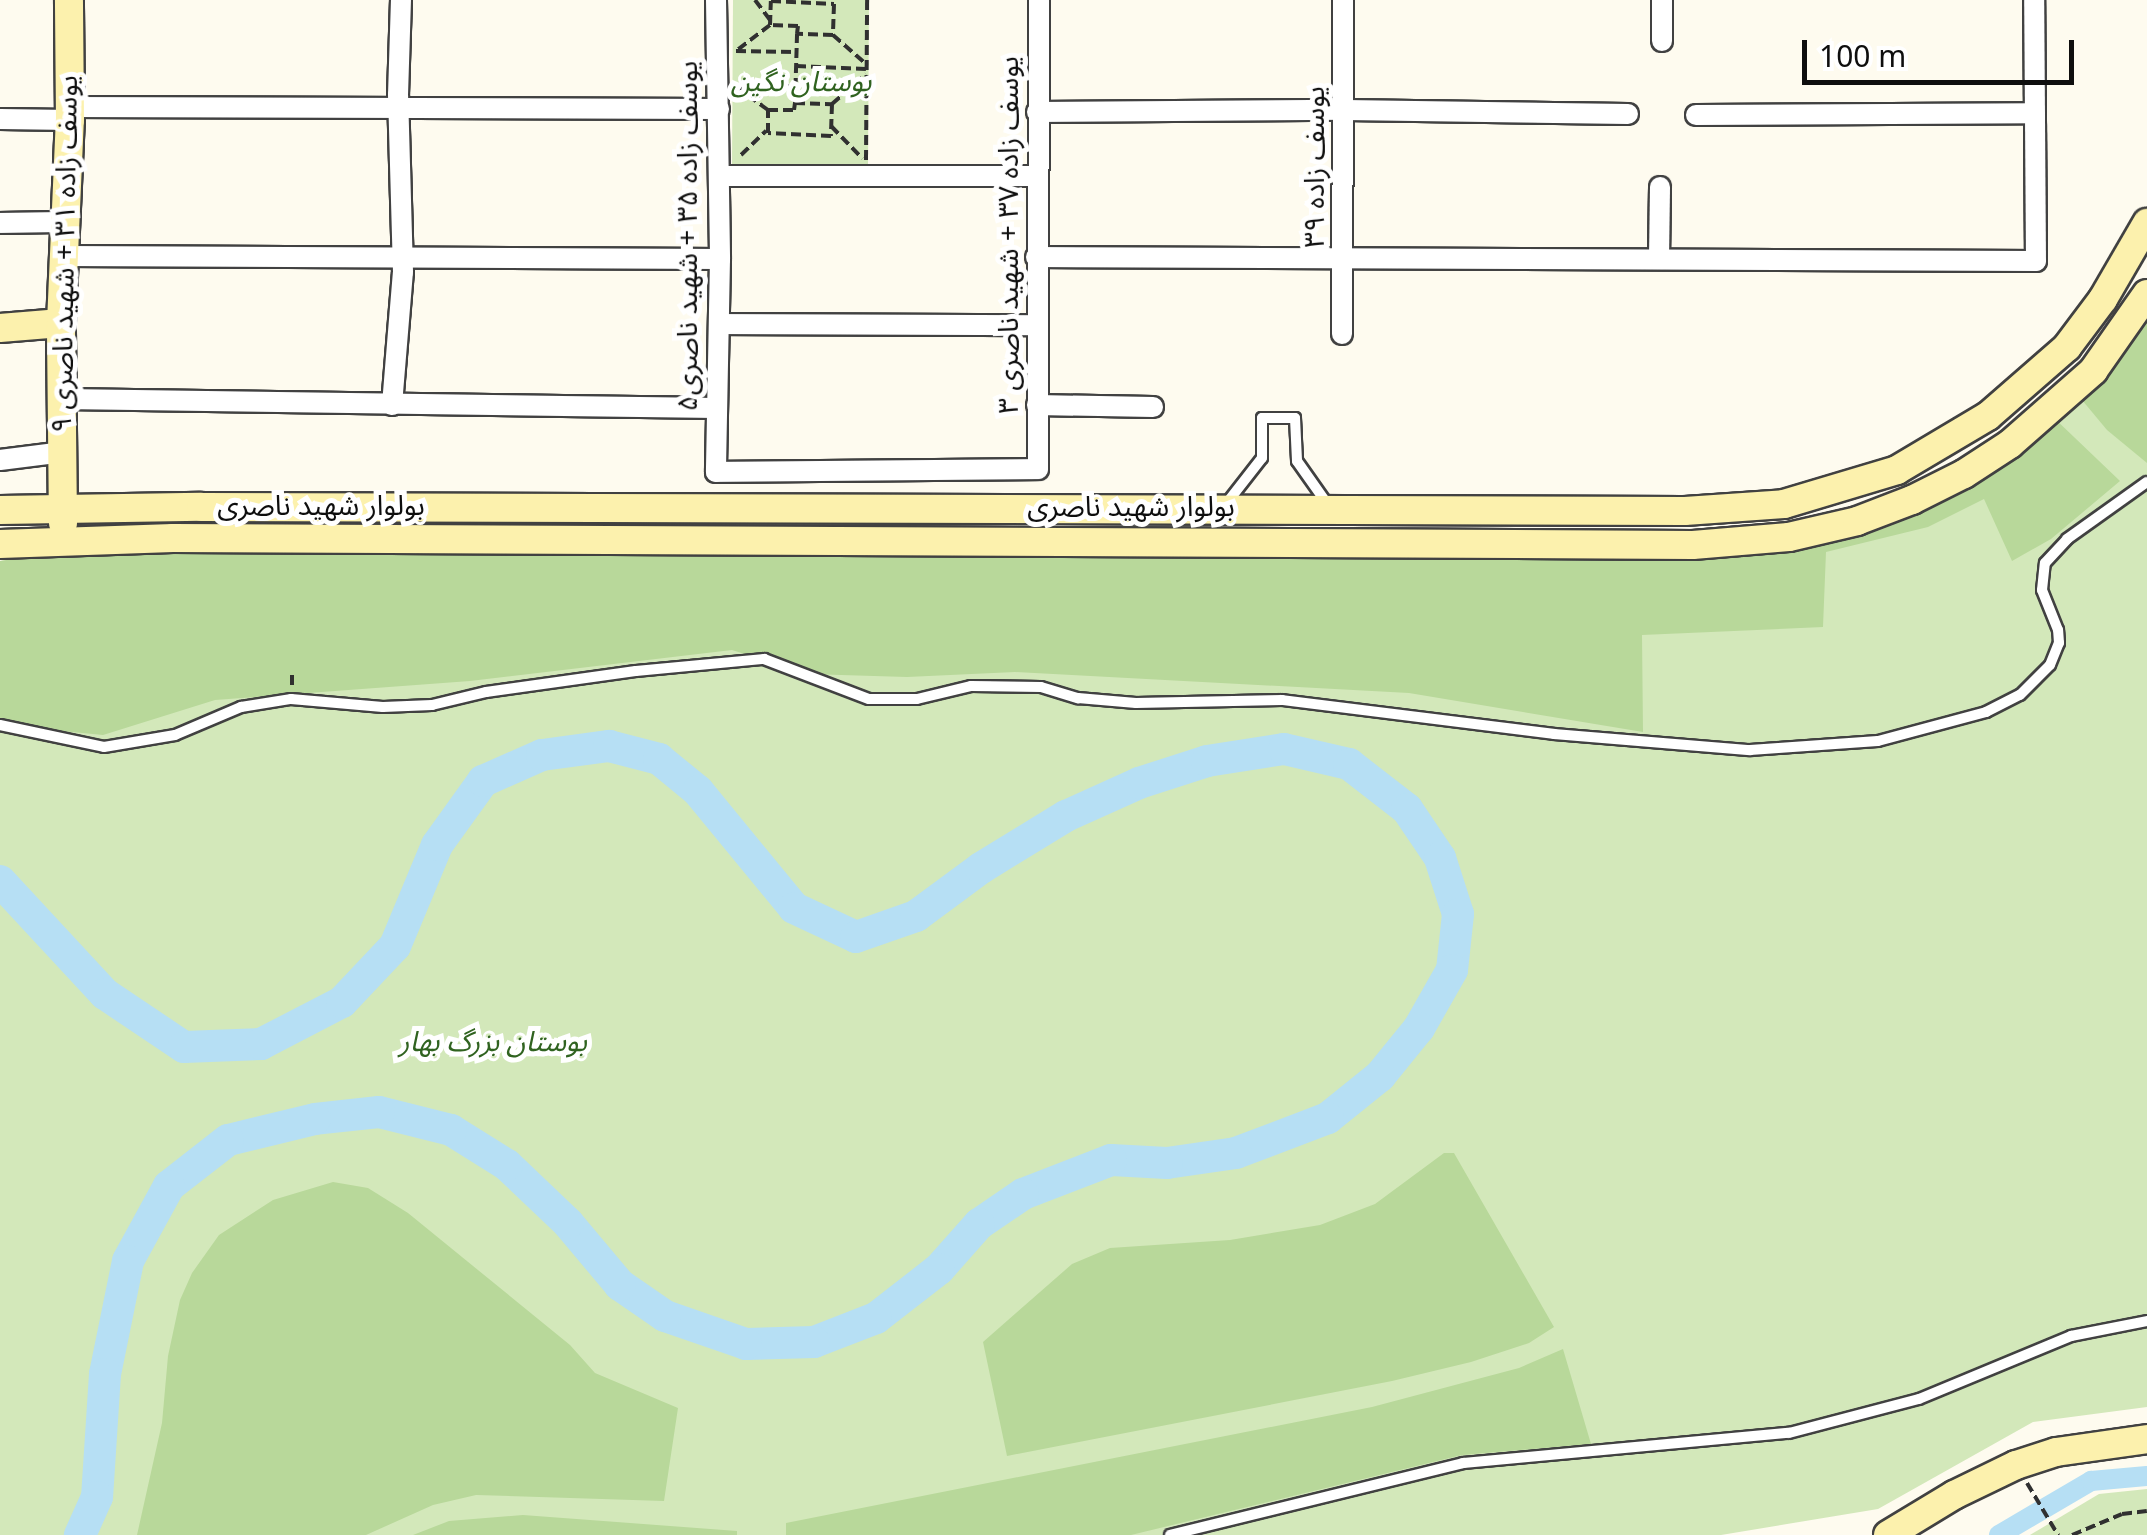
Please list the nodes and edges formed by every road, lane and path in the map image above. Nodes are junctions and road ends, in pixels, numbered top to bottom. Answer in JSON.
{"nodes":[{"id":1,"x":69,"y":0,"type":"edge"},
{"id":2,"x":401,"y":0,"type":"edge"},
{"id":3,"x":716,"y":0,"type":"edge"},
{"id":4,"x":755,"y":0,"type":"edge"},
{"id":5,"x":867,"y":0,"type":"edge"},
{"id":6,"x":1039,"y":0,"type":"edge"},
{"id":7,"x":1344,"y":0,"type":"edge"},
{"id":8,"x":1662,"y":0,"type":"edge"},
{"id":9,"x":2034,"y":0,"type":"edge"},
{"id":10,"x":836,"y":2,"type":"edge"},
{"id":11,"x":770,"y":23,"type":"junction"},
{"id":12,"x":736,"y":34,"type":"dead end"},
{"id":13,"x":798,"y":34,"type":"junction"},
{"id":14,"x":832,"y":35,"type":"junction"},
{"id":15,"x":1662,"y":41,"type":"dead end"},
{"id":16,"x":736,"y":51,"type":"junction"},
{"id":17,"x":796,"y":52,"type":"junction"},
{"id":18,"x":796,"y":66,"type":"junction"},
{"id":19,"x":866,"y":69,"type":"junction"},
{"id":20,"x":735,"y":86,"type":"junction"},
{"id":21,"x":795,"y":86,"type":"junction"},
{"id":22,"x":398,"y":103,"type":"junction"},
{"id":23,"x":794,"y":103,"type":"junction"},
{"id":24,"x":832,"y":104,"type":"junction"},
{"id":25,"x":727,"y":107,"type":"junction"},
{"id":26,"x":768,"y":110,"type":"junction"},
{"id":27,"x":1345,"y":110,"type":"junction"},
{"id":28,"x":1037,"y":112,"type":"junction"},
{"id":29,"x":69,"y":113,"type":"junction"},
{"id":30,"x":2035,"y":113,"type":"junction"},
{"id":31,"x":1628,"y":114,"type":"dead end"},
{"id":32,"x":1696,"y":116,"type":"dead end"},
{"id":33,"x":0,"y":119,"type":"edge"},
{"id":34,"x":832,"y":126,"type":"junction"},
{"id":35,"x":768,"y":129,"type":"junction"},
{"id":36,"x":735,"y":142,"type":"dead end"},
{"id":37,"x":753,"y":161,"type":"dead end"},
{"id":38,"x":847,"y":162,"type":"dead end"},
{"id":39,"x":866,"y":162,"type":"junction"},
{"id":40,"x":727,"y":169,"type":"junction"},
{"id":41,"x":1036,"y":176,"type":"junction"},
{"id":42,"x":1660,"y":187,"type":"dead end"},
{"id":43,"x":67,"y":222,"type":"junction"},
{"id":44,"x":0,"y":223,"type":"edge"},
{"id":45,"x":2147,"y":223,"type":"edge"},
{"id":46,"x":1344,"y":255,"type":"junction"},
{"id":47,"x":66,"y":256,"type":"junction"},
{"id":48,"x":403,"y":257,"type":"junction"},
{"id":49,"x":1036,"y":258,"type":"junction"},
{"id":50,"x":720,"y":259,"type":"junction"},
{"id":51,"x":1659,"y":259,"type":"junction"},
{"id":52,"x":2147,"y":294,"type":"edge"},
{"id":53,"x":61,"y":323,"type":"junction"},
{"id":54,"x":718,"y":324,"type":"junction"},
{"id":55,"x":1036,"y":325,"type":"junction"},
{"id":56,"x":0,"y":328,"type":"edge"},
{"id":57,"x":1342,"y":334,"type":"dead end"},
{"id":58,"x":63,"y":399,"type":"junction"},
{"id":59,"x":392,"y":405,"type":"junction"},
{"id":60,"x":1037,"y":405,"type":"junction"},
{"id":61,"x":1152,"y":407,"type":"dead end"},
{"id":62,"x":716,"y":408,"type":"junction"},
{"id":63,"x":63,"y":452,"type":"junction"},
{"id":64,"x":0,"y":460,"type":"edge"},
{"id":65,"x":716,"y":472,"type":"joint"},
{"id":66,"x":2147,"y":482,"type":"edge"},
{"id":67,"x":63,"y":508,"type":"junction"},
{"id":68,"x":998,"y":508,"type":"junction"},
{"id":69,"x":1222,"y":508,"type":"junction"},
{"id":70,"x":1332,"y":509,"type":"junction"},
{"id":71,"x":0,"y":510,"type":"edge"},
{"id":72,"x":63,"y":540,"type":"junction"},
{"id":73,"x":999,"y":542,"type":"junction"},
{"id":74,"x":0,"y":544,"type":"edge"},
{"id":75,"x":0,"y":725,"type":"edge"},
{"id":76,"x":2147,"y":1321,"type":"edge"},
{"id":77,"x":2147,"y":1439,"type":"edge"},
{"id":78,"x":2029,"y":1487,"type":"dead end"},
{"id":79,"x":2147,"y":1512,"type":"edge"},
{"id":80,"x":1170,"y":1535,"type":"edge"},
{"id":81,"x":1888,"y":1535,"type":"edge"},
{"id":82,"x":2058,"y":1535,"type":"edge"},
{"id":83,"x":2072,"y":1535,"type":"edge"}],
"edges":[{"from":1,"to":29,"type":"main road","name":"یوسف زاده ۳۱ + شهید ناصری ۹"},
{"from":2,"to":22,"type":"street"},
{"from":3,"to":25,"type":"street","name":"یوسف زاده ۳۵ + شهید ناصری۵"},
{"from":4,"to":11,"type":"path"},
{"from":5,"to":19,"type":"path"},
{"from":6,"to":28,"type":"street","name":"یوسف زاده ۳۷ + شهید ناصری ۳"},
{"from":7,"to":27,"type":"street","name":"یوسف زاده ۳۹"},
{"from":8,"to":15,"type":"street"},
{"from":9,"to":30,"type":"street"},
{"from":10,"to":11,"type":"path"},
{"from":10,"to":14,"type":"path"},
{"from":11,"to":13,"type":"path"},
{"from":11,"to":16,"type":"path"},
{"from":12,"to":16,"type":"path"},
{"from":13,"to":14,"type":"path"},
{"from":13,"to":17,"type":"path"},
{"from":14,"to":19,"type":"path"},
{"from":16,"to":17,"type":"path"},
{"from":16,"to":20,"type":"path"},
{"from":17,"to":18,"type":"path"},
{"from":18,"to":19,"type":"path"},
{"from":18,"to":21,"type":"path"},
{"from":19,"to":24,"type":"path"},
{"from":19,"to":39,"type":"path"},
{"from":20,"to":21,"type":"path"},
{"from":20,"to":25,"type":"path"},
{"from":20,"to":26,"type":"path"},
{"from":21,"to":23,"type":"path"},
{"from":22,"to":25,"type":"street"},
{"from":22,"to":29,"type":"street"},
{"from":22,"to":48,"type":"street"},
{"from":23,"to":24,"type":"path"},
{"from":23,"to":26,"type":"path"},
{"from":24,"to":34,"type":"path"},
{"from":25,"to":40,"type":"street","name":"یوسف زاده ۳۵ + شهید ناصری۵"},
{"from":26,"to":35,"type":"path"},
{"from":27,"to":28,"type":"street"},
{"from":27,"to":31,"type":"street"},
{"from":27,"to":46,"type":"street","name":"یوسف زاده ۳۹"},
{"from":28,"to":41,"type":"street","name":"یوسف زاده ۳۷ + شهید ناصری ۳"},
{"from":29,"to":33,"type":"street"},
{"from":29,"to":43,"type":"main road","name":"یوسف زاده ۳۱ + شهید ناصری ۹"},
{"from":30,"to":32,"type":"street"},
{"from":30,"to":51,"type":"street"},
{"from":34,"to":35,"type":"path"},
{"from":34,"to":39,"type":"path"},
{"from":35,"to":40,"type":"path"},
{"from":36,"to":40,"type":"path"},
{"from":37,"to":40,"type":"path"},
{"from":38,"to":39,"type":"path"},
{"from":40,"to":41,"type":"street"},
{"from":40,"to":50,"type":"street","name":"یوسف زاده ۳۵ + شهید ناصری۵"},
{"from":41,"to":49,"type":"street","name":"یوسف زاده ۳۷ + شهید ناصری ۳"},
{"from":42,"to":51,"type":"street"},
{"from":43,"to":44,"type":"street"},
{"from":43,"to":47,"type":"main road","name":"یوسف زاده ۳۱ + شهید ناصری ۹"},
{"from":45,"to":70,"type":"main road","name":"بولوار شهید ناصری"},
{"from":46,"to":49,"type":"street"},
{"from":46,"to":51,"type":"street"},
{"from":46,"to":57,"type":"street","name":"یوسف زاده ۳۹"},
{"from":47,"to":48,"type":"street"},
{"from":47,"to":53,"type":"main road","name":"یوسف زاده ۳۱ + شهید ناصری ۹"},
{"from":48,"to":50,"type":"street"},
{"from":48,"to":59,"type":"street"},
{"from":49,"to":55,"type":"street","name":"یوسف زاده ۳۷ + شهید ناصری ۳"},
{"from":50,"to":54,"type":"street","name":"یوسف زاده ۳۵ + شهید ناصری۵"},
{"from":52,"to":73,"type":"main road","name":"بولوار شهید ناصری"},
{"from":53,"to":56,"type":"main road"},
{"from":53,"to":58,"type":"main road","name":"یوسف زاده ۳۱ + شهید ناصری ۹"},
{"from":54,"to":55,"type":"street"},
{"from":54,"to":62,"type":"street","name":"یوسف زاده ۳۵ + شهید ناصری۵"},
{"from":55,"to":60,"type":"street","name":"یوسف زاده ۳۷ + شهید ناصری ۳"},
{"from":58,"to":59,"type":"street"},
{"from":58,"to":63,"type":"main road","name":"یوسف زاده ۳۱ + شهید ناصری ۹"},
{"from":59,"to":62,"type":"street"},
{"from":60,"to":61,"type":"street"},
{"from":60,"to":65,"type":"street","name":"یوسف زاده ۳۷ + شهید ناصری ۳"},
{"from":62,"to":65,"type":"street","name":"یوسف زاده ۳۵ + شهید ناصری۵"},
{"from":63,"to":64,"type":"street"},
{"from":63,"to":67,"type":"main road","name":"یوسف زاده ۳۱ + شهید ناصری ۹"},
{"from":66,"to":75,"type":"lane"},
{"from":67,"to":68,"type":"main road","name":"بولوار شهید ناصری"},
{"from":67,"to":71,"type":"main road","name":"بولوار شهید ناصری"},
{"from":67,"to":72,"type":"main road","name":"یوسف زاده ۳۱ + شهید ناصری ۹"},
{"from":68,"to":69,"type":"main road","name":"بولوار شهید ناصری"},
{"from":68,"to":73,"type":"main road"},
{"from":69,"to":70,"type":"main road","name":"بولوار شهید ناصری"},
{"from":69,"to":70,"type":"lane"},
{"from":72,"to":73,"type":"main road","name":"بولوار شهید ناصری"},
{"from":72,"to":74,"type":"main road","name":"بولوار شهید ناصری"},
{"from":76,"to":80,"type":"lane"},
{"from":77,"to":81,"type":"main road"},
{"from":78,"to":82,"type":"path"},
{"from":79,"to":83,"type":"path"}]}
